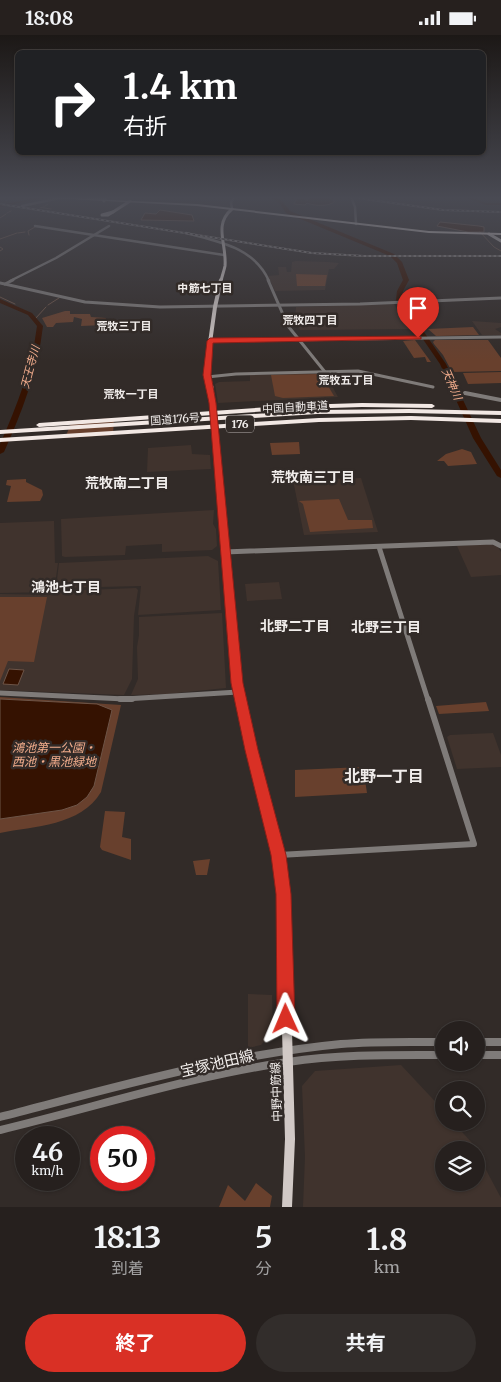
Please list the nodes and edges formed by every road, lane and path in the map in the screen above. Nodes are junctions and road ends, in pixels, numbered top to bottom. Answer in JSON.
{"nodes":[{"id":1,"x":66,"y":252,"type":"edge"},
{"id":2,"x":203,"y":252,"type":"edge"},
{"id":3,"x":223,"y":252,"type":"edge"},
{"id":4,"x":241,"y":252,"type":"edge"},
{"id":5,"x":224,"y":255,"type":"junction"},
{"id":6,"x":0,"y":283,"type":"edge"},
{"id":7,"x":5,"y":284,"type":"junction"},
{"id":8,"x":501,"y":298,"type":"edge"},
{"id":9,"x":279,"y":306,"type":"junction"},
{"id":10,"x":215,"y":307,"type":"junction"},
{"id":11,"x":501,"y":337,"type":"edge"},
{"id":12,"x":301,"y":339,"type":"junction"},
{"id":13,"x":210,"y":341,"type":"junction"},
{"id":14,"x":326,"y":372,"type":"junction"},
{"id":15,"x":207,"y":377,"type":"junction"},
{"id":16,"x":433,"y":387,"type":"dead end"},
{"id":17,"x":465,"y":393,"type":"dead end"},
{"id":18,"x":501,"y":401,"type":"edge"},
{"id":19,"x":453,"y":408,"type":"junction"},
{"id":20,"x":213,"y":412,"type":"junction"},
{"id":21,"x":501,"y":413,"type":"edge"},
{"id":22,"x":478,"y":414,"type":"junction"},
{"id":23,"x":452,"y":419,"type":"junction"},
{"id":24,"x":501,"y":421,"type":"edge"},
{"id":25,"x":27,"y":427,"type":"junction"},
{"id":26,"x":214,"y":428,"type":"junction"},
{"id":27,"x":1,"y":429,"type":"edge"},
{"id":28,"x":0,"y":436,"type":"edge"},
{"id":29,"x":16,"y":439,"type":"junction"},
{"id":30,"x":0,"y":440,"type":"edge"},
{"id":31,"x":501,"y":546,"type":"edge"},
{"id":32,"x":379,"y":547,"type":"junction"},
{"id":33,"x":225,"y":552,"type":"junction"},
{"id":34,"x":238,"y":692,"type":"junction"},
{"id":35,"x":0,"y":693,"type":"edge"},
{"id":36,"x":279,"y":855,"type":"junction"},
{"id":37,"x":435,"y":1042,"type":"edge"},
{"id":38,"x":485,"y":1042,"type":"edge"},
{"id":39,"x":501,"y":1042,"type":"edge"},
{"id":40,"x":435,"y":1055,"type":"edge"},
{"id":41,"x":485,"y":1055,"type":"edge"},
{"id":42,"x":501,"y":1055,"type":"edge"},
{"id":43,"x":287,"y":1056,"type":"junction"},
{"id":44,"x":0,"y":1117,"type":"edge"},
{"id":45,"x":0,"y":1130,"type":"edge"},
{"id":46,"x":287,"y":1207,"type":"edge"}],
"edges":[{"from":1,"to":7,"type":"street"},
{"from":2,"to":5,"type":"street"},
{"from":3,"to":5,"type":"main road","name":"中野中筋線"},
{"from":4,"to":9,"type":"street"},
{"from":5,"to":10,"type":"main road","name":"中野中筋線"},
{"from":6,"to":7,"type":"street"},
{"from":7,"to":10,"type":"street"},
{"from":8,"to":9,"type":"street"},
{"from":9,"to":10,"type":"street"},
{"from":9,"to":12,"type":"street"},
{"from":10,"to":13,"type":"main road","name":"中野中筋線"},
{"from":11,"to":12,"type":"street"},
{"from":12,"to":13,"type":"street"},
{"from":12,"to":14,"type":"street"},
{"from":13,"to":15,"type":"main road","name":"中野中筋線"},
{"from":14,"to":15,"type":"street"},
{"from":14,"to":16,"type":"street"},
{"from":15,"to":20,"type":"main road","name":"中野中筋線"},
{"from":17,"to":18,"type":"street"},
{"from":19,"to":20,"type":"highway"},
{"from":19,"to":22,"type":"highway","name":"国道176号","number":"176"},
{"from":19,"to":25,"type":"highway","name":"国道176号","number":"176"},
{"from":20,"to":25,"type":"highway"},
{"from":20,"to":26,"type":"main road","name":"中野中筋線"},
{"from":21,"to":22,"type":"highway","name":"中国自動車道"},
{"from":22,"to":23,"type":"highway","name":"国道176号","number":"176"},
{"from":22,"to":24,"type":"highway","name":"国道176号","number":"176"},
{"from":22,"to":27,"type":"highway","name":"中国自動車道"},
{"from":22,"to":28,"type":"highway","name":"中国自動車道"},
{"from":23,"to":26,"type":"highway"},
{"from":23,"to":29,"type":"highway","name":"国道176号","number":"176"},
{"from":25,"to":27,"type":"highway","name":"国道176号","number":"176"},
{"from":26,"to":29,"type":"highway"},
{"from":26,"to":33,"type":"main road","name":"中野中筋線"},
{"from":29,"to":30,"type":"highway","name":"国道176号","number":"176"},
{"from":31,"to":32,"type":"street"},
{"from":32,"to":33,"type":"street"},
{"from":32,"to":36,"type":"street"},
{"from":33,"to":34,"type":"main road","name":"中野中筋線"},
{"from":34,"to":35,"type":"street"},
{"from":34,"to":36,"type":"main road","name":"中野中筋線"},
{"from":36,"to":43,"type":"main road","name":"中野中筋線"},
{"from":37,"to":43,"type":"street"},
{"from":38,"to":39,"type":"street"},
{"from":40,"to":43,"type":"street","name":"宝塚池田線"},
{"from":41,"to":42,"type":"street"},
{"from":43,"to":44,"type":"street"},
{"from":43,"to":45,"type":"street","name":"宝塚池田線"},
{"from":43,"to":46,"type":"main road","name":"中野中筋線"}]}
